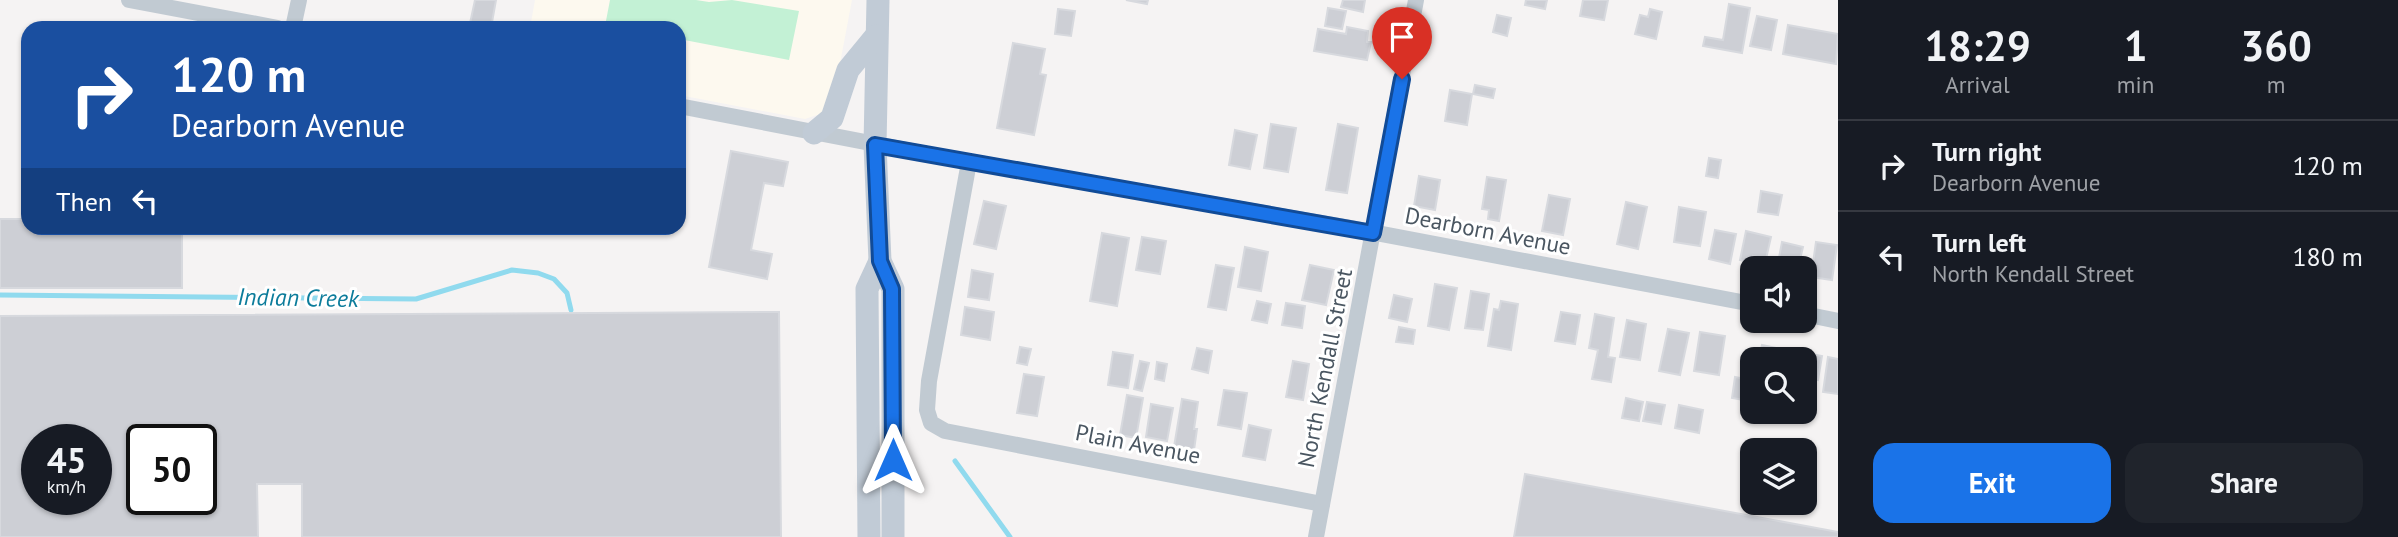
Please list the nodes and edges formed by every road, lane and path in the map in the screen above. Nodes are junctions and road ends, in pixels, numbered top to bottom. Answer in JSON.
{"nodes":[{"id":1,"x":129,"y":0,"type":"edge"},
{"id":2,"x":299,"y":0,"type":"edge"},
{"id":3,"x":878,"y":0,"type":"edge"},
{"id":4,"x":1416,"y":0,"type":"edge"},
{"id":5,"x":241,"y":21,"type":"edge"},
{"id":6,"x":294,"y":21,"type":"edge"},
{"id":7,"x":876,"y":36,"type":"junction"},
{"id":8,"x":686,"y":107,"type":"edge"},
{"id":9,"x":814,"y":133,"type":"junction"},
{"id":10,"x":875,"y":145,"type":"junction"},
{"id":11,"x":969,"y":162,"type":"junction"},
{"id":12,"x":1373,"y":233,"type":"junction"},
{"id":13,"x":880,"y":261,"type":"junction"},
{"id":14,"x":1740,"y":302,"type":"edge"},
{"id":15,"x":1817,"y":316,"type":"edge"},
{"id":16,"x":1838,"y":320,"type":"edge"},
{"id":17,"x":1322,"y":503,"type":"junction"},
{"id":18,"x":869,"y":537,"type":"edge"},
{"id":19,"x":893,"y":537,"type":"edge"},
{"id":20,"x":1315,"y":537,"type":"edge"}],
"edges":[{"from":1,"to":5,"type":"street"},
{"from":2,"to":6,"type":"street"},
{"from":3,"to":7,"type":"main road"},
{"from":4,"to":12,"type":"street","name":"North Kendall Street"},
{"from":7,"to":9,"type":"main road"},
{"from":7,"to":10,"type":"main road"},
{"from":8,"to":9,"type":"street","name":"Dearborn Avenue"},
{"from":9,"to":10,"type":"street","name":"Dearborn Avenue"},
{"from":10,"to":11,"type":"street","name":"Dearborn Avenue"},
{"from":10,"to":13,"type":"main road"},
{"from":11,"to":12,"type":"street","name":"Dearborn Avenue"},
{"from":11,"to":17,"type":"street","name":"Plain Avenue"},
{"from":12,"to":14,"type":"street","name":"Dearborn Avenue"},
{"from":12,"to":17,"type":"street","name":"North Kendall Street"},
{"from":13,"to":18,"type":"main road"},
{"from":13,"to":19,"type":"main road"},
{"from":15,"to":16,"type":"street"},
{"from":17,"to":20,"type":"street","name":"North Kendall Street"}]}
